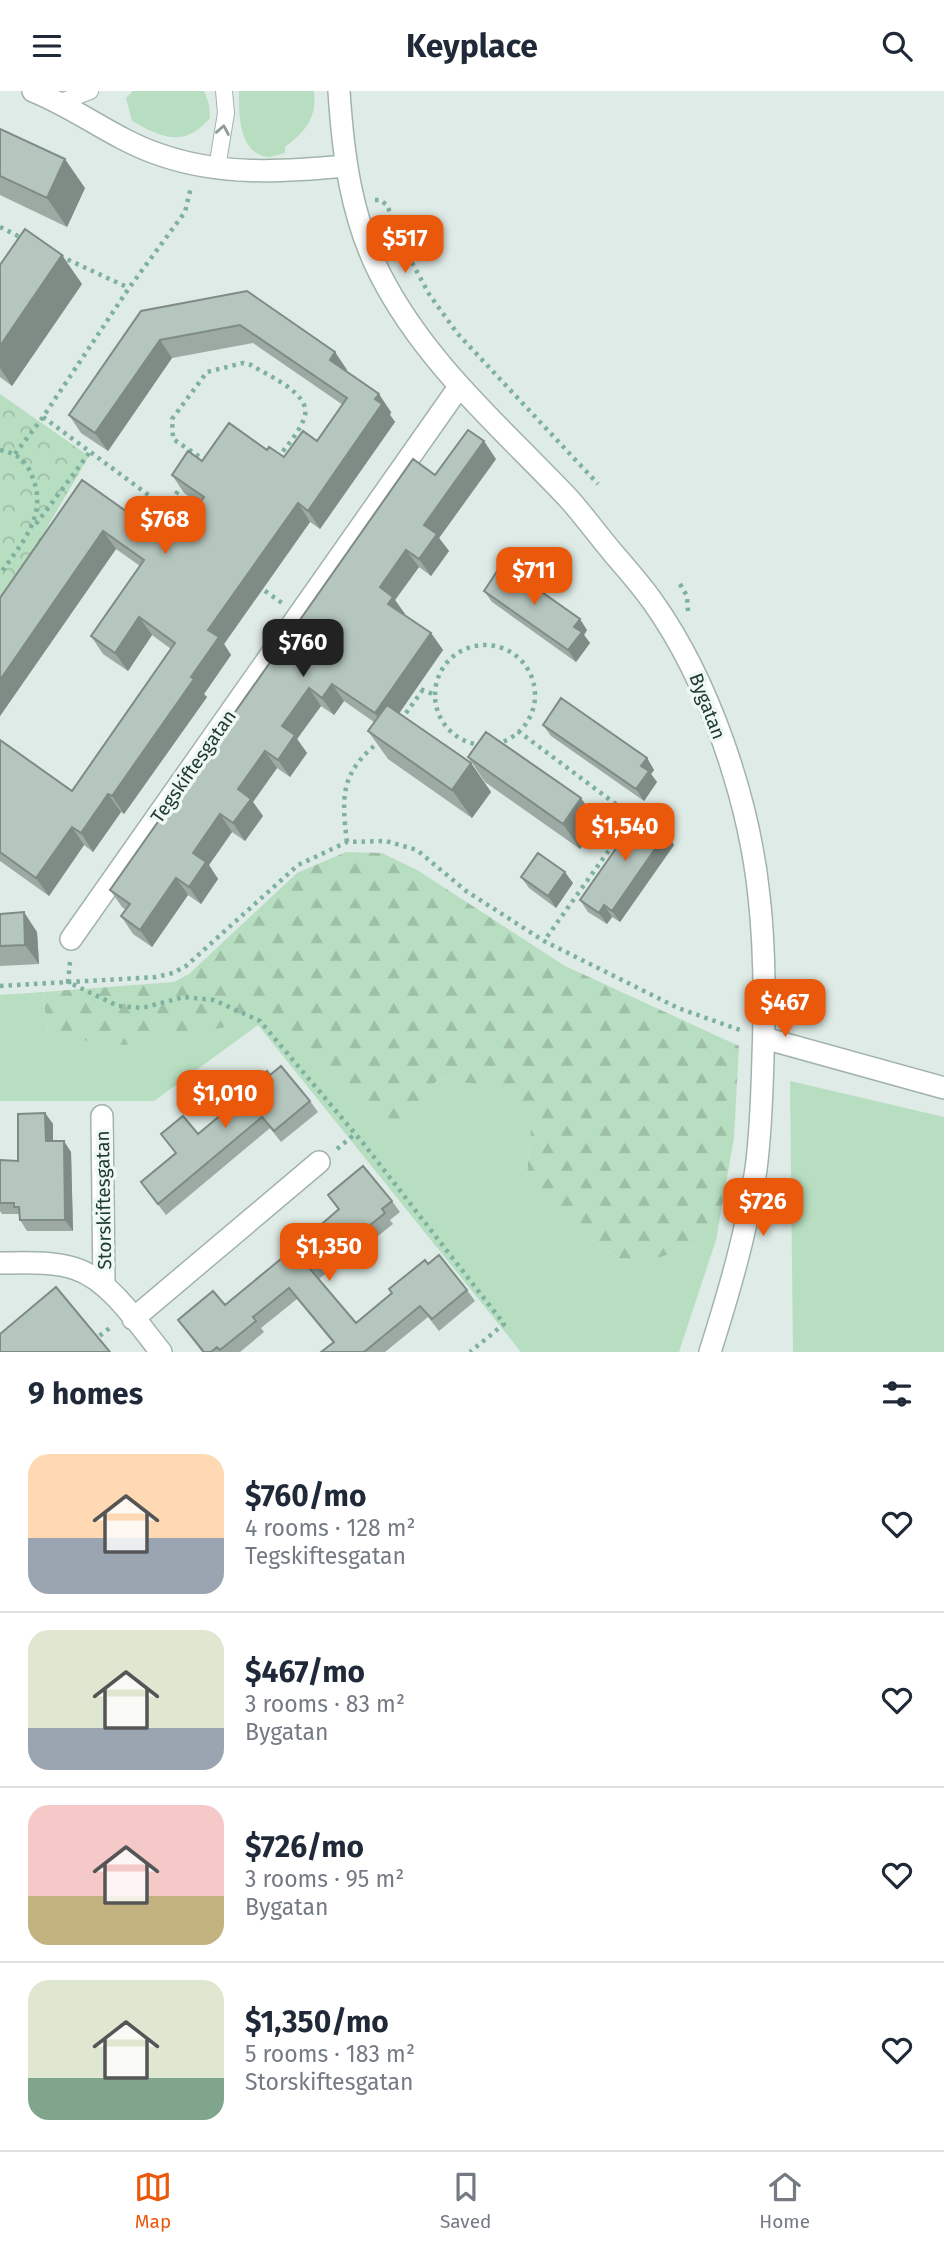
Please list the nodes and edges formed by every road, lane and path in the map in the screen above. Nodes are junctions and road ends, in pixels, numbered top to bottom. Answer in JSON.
{"nodes":[{"id":1,"x":33,"y":91,"type":"edge"},
{"id":2,"x":90,"y":91,"type":"edge"},
{"id":3,"x":224,"y":91,"type":"edge"},
{"id":4,"x":339,"y":91,"type":"edge"},
{"id":5,"x":61,"y":102,"type":"junction"},
{"id":6,"x":194,"y":165,"type":"junction"},
{"id":7,"x":346,"y":166,"type":"junction"},
{"id":8,"x":217,"y":169,"type":"junction"},
{"id":9,"x":355,"y":207,"type":"junction"},
{"id":10,"x":0,"y":227,"type":"edge"},
{"id":11,"x":35,"y":244,"type":"edge"},
{"id":12,"x":59,"y":255,"type":"edge"},
{"id":13,"x":129,"y":288,"type":"junction"},
{"id":14,"x":459,"y":387,"type":"junction"},
{"id":15,"x":43,"y":417,"type":"junction"},
{"id":16,"x":0,"y":450,"type":"edge"},
{"id":17,"x":90,"y":451,"type":"junction"},
{"id":18,"x":15,"y":454,"type":"junction"},
{"id":19,"x":201,"y":458,"type":"junction"},
{"id":20,"x":276,"y":461,"type":"edge"},
{"id":21,"x":212,"y":465,"type":"edge"},
{"id":22,"x":194,"y":468,"type":"edge"},
{"id":23,"x":187,"y":478,"type":"edge"},
{"id":24,"x":598,"y":484,"type":"dead end"},
{"id":25,"x":166,"y":508,"type":"junction"},
{"id":26,"x":175,"y":525,"type":"junction"},
{"id":27,"x":31,"y":529,"type":"junction"},
{"id":28,"x":186,"y":533,"type":"edge"},
{"id":29,"x":160,"y":546,"type":"edge"},
{"id":30,"x":0,"y":574,"type":"edge"},
{"id":31,"x":254,"y":583,"type":"edge"},
{"id":32,"x":298,"y":615,"type":"junction"},
{"id":33,"x":410,"y":685,"type":"edge"},
{"id":34,"x":422,"y":691,"type":"junction"},
{"id":35,"x":435,"y":695,"type":"junction"},
{"id":36,"x":400,"y":721,"type":"edge"},
{"id":37,"x":518,"y":731,"type":"junction"},
{"id":38,"x":384,"y":738,"type":"edge"},
{"id":39,"x":347,"y":842,"type":"junction"},
{"id":40,"x":71,"y":939,"type":"dead end"},
{"id":41,"x":544,"y":941,"type":"junction"},
{"id":42,"x":68,"y":982,"type":"junction"},
{"id":43,"x":0,"y":986,"type":"edge"},
{"id":44,"x":764,"y":1038,"type":"junction"},
{"id":45,"x":944,"y":1088,"type":"edge"},
{"id":46,"x":102,"y":1116,"type":"dead end"},
{"id":47,"x":319,"y":1162,"type":"dead end"},
{"id":48,"x":0,"y":1263,"type":"edge"},
{"id":49,"x":104,"y":1284,"type":"junction"},
{"id":50,"x":131,"y":1316,"type":"junction"},
{"id":51,"x":89,"y":1344,"type":"edge"},
{"id":52,"x":162,"y":1352,"type":"edge"},
{"id":53,"x":470,"y":1352,"type":"edge"},
{"id":54,"x":710,"y":1352,"type":"edge"}],
"edges":[{"from":1,"to":5,"type":"street"},
{"from":2,"to":5,"type":"lane"},
{"from":8,"to":3,"type":"lane","one_way":true},
{"from":4,"to":7,"type":"street","name":"Bygatan"},
{"from":5,"to":6,"type":"street"},
{"from":6,"to":8,"type":"street"},
{"from":6,"to":13,"type":"path"},
{"from":7,"to":8,"type":"street"},
{"from":7,"to":9,"type":"street","name":"Bygatan"},
{"from":9,"to":14,"type":"street","name":"Bygatan"},
{"from":9,"to":24,"type":"path"},
{"from":10,"to":11,"type":"path"},
{"from":12,"to":13,"type":"path"},
{"from":13,"to":15,"type":"path"},
{"from":14,"to":32,"type":"street","name":"Tegskiftesgatan"},
{"from":14,"to":44,"type":"street","name":"Bygatan"},
{"from":15,"to":17,"type":"path"},
{"from":15,"to":18,"type":"path"},
{"from":16,"to":18,"type":"path"},
{"from":17,"to":25,"type":"path"},
{"from":17,"to":27,"type":"path"},
{"from":18,"to":27,"type":"path"},
{"from":19,"to":20,"type":"path"},
{"from":19,"to":21,"type":"path"},
{"from":19,"to":22,"type":"path"},
{"from":23,"to":25,"type":"path"},
{"from":25,"to":26,"type":"path"},
{"from":26,"to":28,"type":"path"},
{"from":26,"to":29,"type":"path"},
{"from":27,"to":30,"type":"path"},
{"from":31,"to":32,"type":"path"},
{"from":32,"to":40,"type":"street","name":"Tegskiftesgatan"},
{"from":33,"to":34,"type":"path"},
{"from":34,"to":35,"type":"path"},
{"from":34,"to":36,"type":"path"},
{"from":35,"to":37,"type":"path"},
{"from":35,"to":37,"type":"path"},
{"from":37,"to":41,"type":"path"},
{"from":38,"to":39,"type":"path"},
{"from":39,"to":41,"type":"path"},
{"from":39,"to":42,"type":"path"},
{"from":41,"to":44,"type":"path"},
{"from":42,"to":43,"type":"path"},
{"from":42,"to":53,"type":"path"},
{"from":44,"to":45,"type":"street"},
{"from":44,"to":54,"type":"street","name":"Bygatan"},
{"from":46,"to":49,"type":"street","name":"Storskiftesgatan"},
{"from":47,"to":50,"type":"street"},
{"from":48,"to":49,"type":"street","name":"Storskiftesgatan"},
{"from":49,"to":50,"type":"street","name":"Storskiftesgatan"},
{"from":50,"to":51,"type":"path"},
{"from":50,"to":52,"type":"street","name":"Storskiftesgatan"}]}
